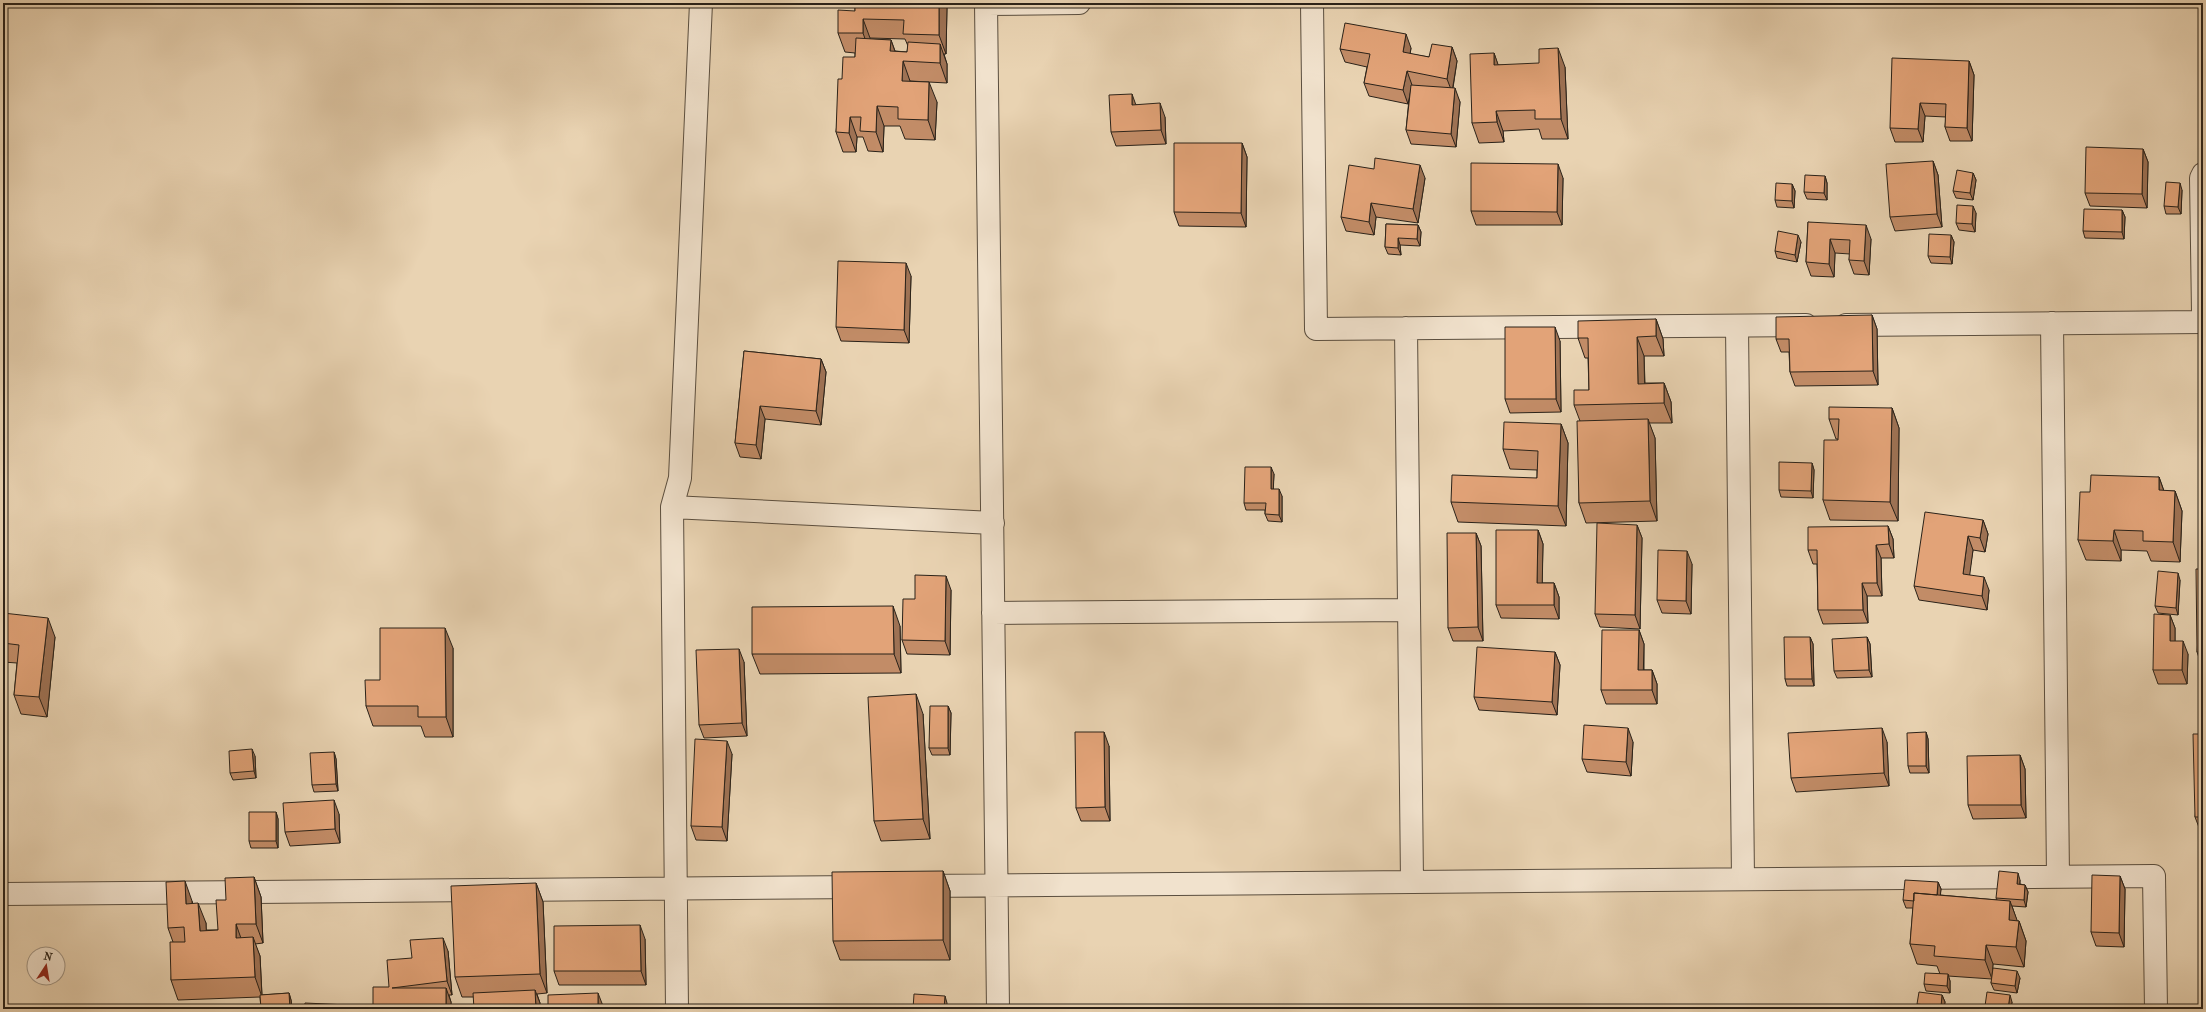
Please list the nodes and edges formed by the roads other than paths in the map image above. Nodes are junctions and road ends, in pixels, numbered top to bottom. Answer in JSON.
{"nodes":[{"id":1,"x":700,"y":3,"type":"edge"},
{"id":2,"x":986,"y":3,"type":"edge"},
{"id":3,"x":1079,"y":3,"type":"edge"},
{"id":4,"x":1312,"y":3,"type":"edge"},
{"id":5,"x":2203,"y":174,"type":"edge"},
{"id":6,"x":2203,"y":312,"type":"edge"},
{"id":7,"x":2203,"y":322,"type":"edge"},
{"id":8,"x":2052,"y":323,"type":"junction"},
{"id":9,"x":1737,"y":326,"type":"junction"},
{"id":10,"x":1406,"y":328,"type":"junction"},
{"id":11,"x":672,"y":507,"type":"junction"},
{"id":12,"x":992,"y":523,"type":"junction"},
{"id":13,"x":1409,"y":610,"type":"junction"},
{"id":14,"x":993,"y":613,"type":"junction"},
{"id":15,"x":2058,"y":876,"type":"junction"},
{"id":16,"x":1743,"y":879,"type":"junction"},
{"id":17,"x":1412,"y":882,"type":"junction"},
{"id":18,"x":996,"y":885,"type":"junction"},
{"id":19,"x":676,"y":889,"type":"junction"},
{"id":20,"x":3,"y":894,"type":"edge"},
{"id":21,"x":677,"y":1009,"type":"edge"},
{"id":22,"x":998,"y":1009,"type":"edge"},
{"id":23,"x":2156,"y":1009,"type":"edge"}],
"edges":[{"from":1,"to":11,"type":"street"},
{"from":2,"to":3,"type":"street"},
{"from":2,"to":12,"type":"street"},
{"from":4,"to":10,"type":"street"},
{"from":5,"to":6,"type":"street"},
{"from":7,"to":8,"type":"street"},
{"from":8,"to":9,"type":"street"},
{"from":8,"to":15,"type":"street"},
{"from":9,"to":10,"type":"street"},
{"from":9,"to":16,"type":"street"},
{"from":10,"to":13,"type":"street"},
{"from":11,"to":12,"type":"street"},
{"from":11,"to":19,"type":"street"},
{"from":12,"to":14,"type":"street"},
{"from":13,"to":14,"type":"street"},
{"from":13,"to":17,"type":"street"},
{"from":14,"to":18,"type":"street"},
{"from":15,"to":16,"type":"street"},
{"from":15,"to":23,"type":"street"},
{"from":16,"to":17,"type":"street"},
{"from":17,"to":18,"type":"street"},
{"from":18,"to":19,"type":"street"},
{"from":18,"to":22,"type":"street"},
{"from":19,"to":20,"type":"street"},
{"from":19,"to":21,"type":"street"}]}
